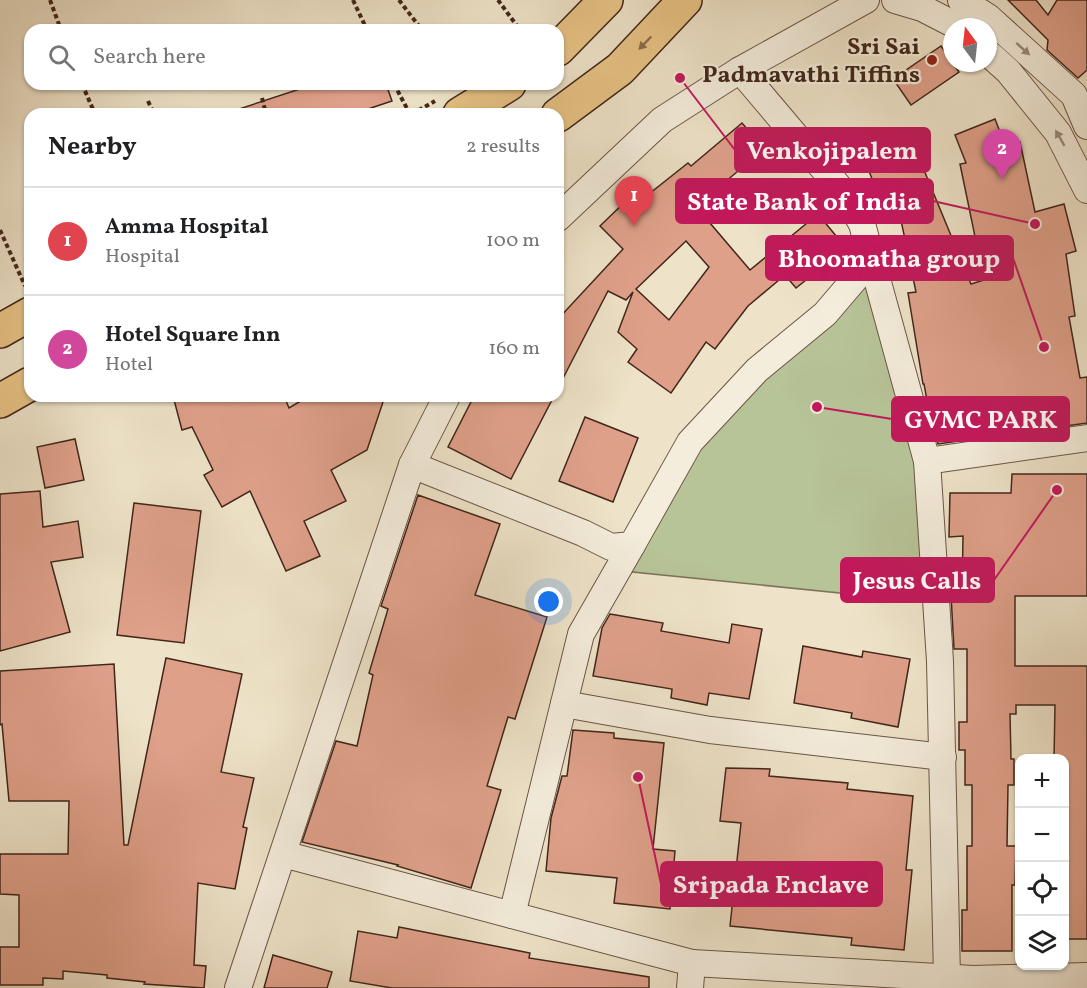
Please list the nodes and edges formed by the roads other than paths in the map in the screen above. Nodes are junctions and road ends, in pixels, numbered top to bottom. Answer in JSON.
{"nodes":[{"id":1,"x":606,"y":0,"type":"edge"},
{"id":2,"x":685,"y":0,"type":"edge"},
{"id":3,"x":866,"y":0,"type":"edge"},
{"id":4,"x":895,"y":0,"type":"edge"},
{"id":5,"x":961,"y":0,"type":"edge"},
{"id":6,"x":943,"y":19,"type":"edge"},
{"id":7,"x":564,"y":43,"type":"edge"},
{"id":8,"x":997,"y":61,"type":"edge"},
{"id":9,"x":740,"y":70,"type":"junction"},
{"id":10,"x":499,"y":90,"type":"edge"},
{"id":11,"x":1080,"y":90,"type":"edge"},
{"id":12,"x":470,"y":108,"type":"edge"},
{"id":13,"x":564,"y":111,"type":"edge"},
{"id":14,"x":1087,"y":126,"type":"edge"},
{"id":15,"x":1087,"y":190,"type":"edge"},
{"id":16,"x":564,"y":212,"type":"edge"},
{"id":17,"x":872,"y":259,"type":"junction"},
{"id":18,"x":24,"y":306,"type":"edge"},
{"id":19,"x":0,"y":330,"type":"edge"},
{"id":20,"x":24,"y":387,"type":"edge"},
{"id":21,"x":0,"y":400,"type":"edge"},
{"id":22,"x":444,"y":402,"type":"edge"},
{"id":23,"x":1087,"y":438,"type":"edge"},
{"id":24,"x":927,"y":461,"type":"junction"},
{"id":25,"x":412,"y":465,"type":"junction"},
{"id":26,"x":632,"y":545,"type":"junction"},
{"id":27,"x":564,"y":704,"type":"junction"},
{"id":28,"x":943,"y":757,"type":"junction"},
{"id":29,"x":283,"y":854,"type":"junction"},
{"id":30,"x":512,"y":915,"type":"junction"},
{"id":31,"x":692,"y":963,"type":"junction"},
{"id":32,"x":1087,"y":976,"type":"edge"},
{"id":33,"x":947,"y":978,"type":"junction"},
{"id":34,"x":973,"y":984,"type":"edge"},
{"id":35,"x":238,"y":988,"type":"edge"},
{"id":36,"x":690,"y":988,"type":"edge"}],
"edges":[{"from":1,"to":7,"type":"main road"},
{"from":2,"to":13,"type":"main road","one_way":true},
{"from":3,"to":9,"type":"street"},
{"from":4,"to":6,"type":"street"},
{"from":5,"to":11,"type":"street","one_way":true},
{"from":15,"to":8,"type":"street","one_way":true},
{"from":9,"to":16,"type":"street"},
{"from":9,"to":17,"type":"street"},
{"from":10,"to":12,"type":"main road"},
{"from":11,"to":14,"type":"street"},
{"from":17,"to":24,"type":"street"},
{"from":17,"to":26,"type":"street"},
{"from":18,"to":19,"type":"main road"},
{"from":20,"to":21,"type":"main road"},
{"from":22,"to":25,"type":"street"},
{"from":23,"to":24,"type":"street"},
{"from":24,"to":28,"type":"street"},
{"from":25,"to":26,"type":"street"},
{"from":25,"to":29,"type":"street"},
{"from":26,"to":27,"type":"street"},
{"from":27,"to":28,"type":"street"},
{"from":27,"to":30,"type":"street"},
{"from":28,"to":33,"type":"street"},
{"from":29,"to":30,"type":"street"},
{"from":29,"to":35,"type":"street"},
{"from":30,"to":31,"type":"street"},
{"from":31,"to":33,"type":"street"},
{"from":31,"to":36,"type":"street"},
{"from":32,"to":34,"type":"street"},
{"from":33,"to":34,"type":"street"}]}
